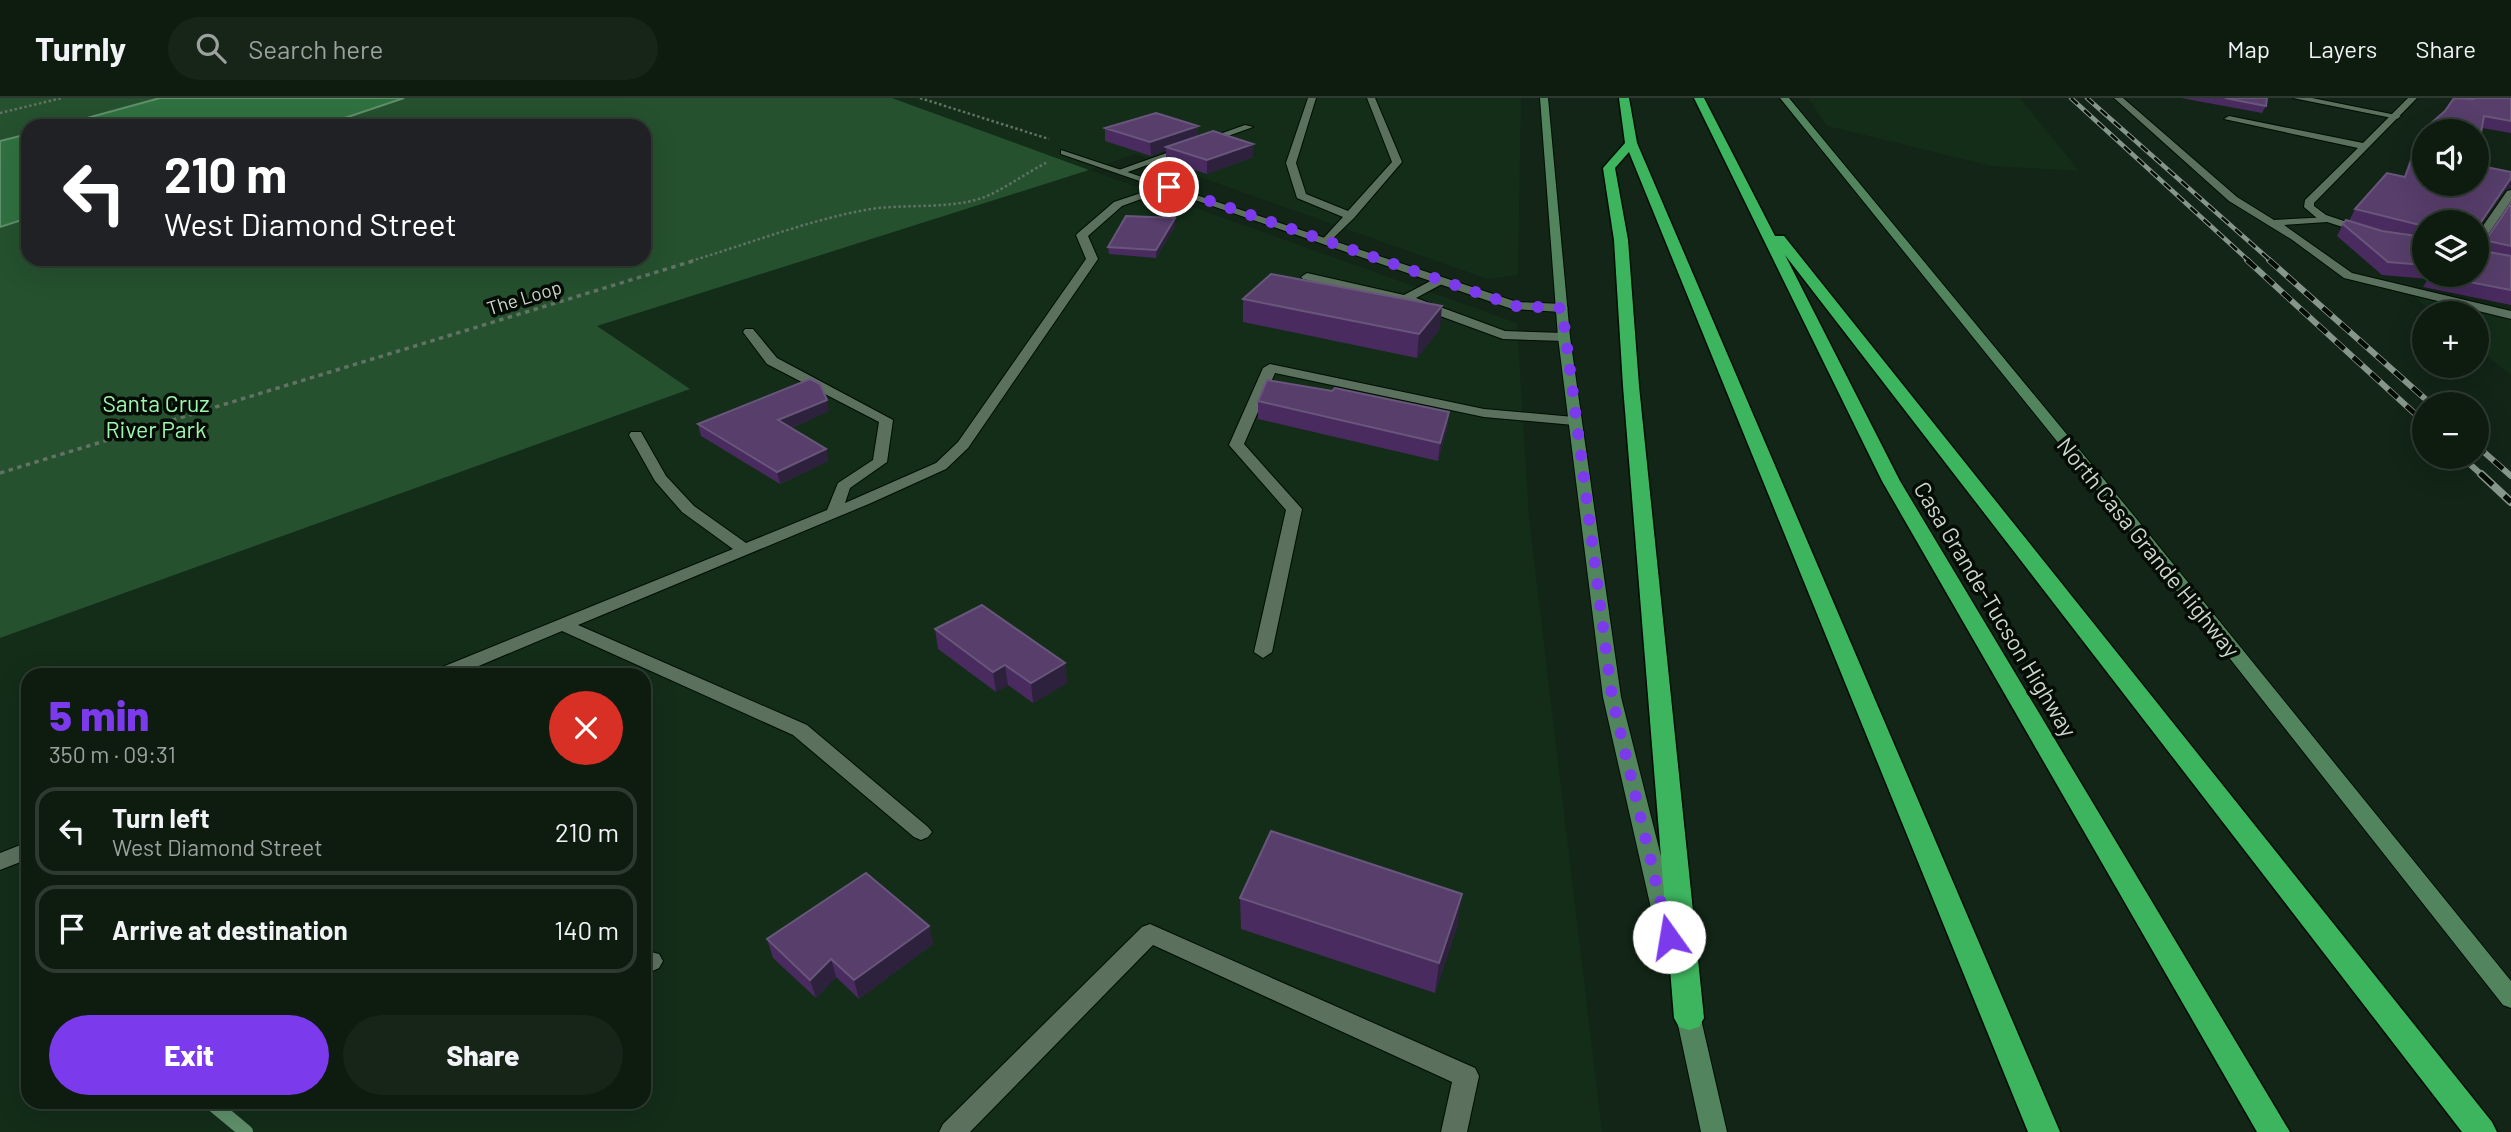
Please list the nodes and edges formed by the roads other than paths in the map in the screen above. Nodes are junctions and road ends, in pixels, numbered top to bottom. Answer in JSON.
{"nodes":[{"id":1,"x":1312,"y":98,"type":"edge"},
{"id":2,"x":1371,"y":98,"type":"edge"},
{"id":3,"x":1544,"y":98,"type":"edge"},
{"id":4,"x":1624,"y":98,"type":"edge"},
{"id":5,"x":1699,"y":98,"type":"edge"},
{"id":6,"x":1784,"y":98,"type":"edge"},
{"id":7,"x":2118,"y":98,"type":"edge"},
{"id":8,"x":2297,"y":98,"type":"edge"},
{"id":9,"x":2413,"y":98,"type":"edge"},
{"id":10,"x":2397,"y":116,"type":"junction"},
{"id":11,"x":2229,"y":119,"type":"dead end"},
{"id":12,"x":1248,"y":127,"type":"dead end"},
{"id":13,"x":1631,"y":143,"type":"junction"},
{"id":14,"x":2364,"y":146,"type":"junction"},
{"id":15,"x":1064,"y":152,"type":"road end"},
{"id":16,"x":1121,"y":171,"type":"junction"},
{"id":17,"x":1169,"y":187,"type":"junction"},
{"id":18,"x":2511,"y":193,"type":"edge"},
{"id":19,"x":1350,"y":216,"type":"junction"},
{"id":20,"x":2327,"y":219,"type":"junction"},
{"id":21,"x":2272,"y":223,"type":"junction"},
{"id":22,"x":2489,"y":225,"type":"edge"},
{"id":23,"x":1763,"y":226,"type":"junction"},
{"id":24,"x":2375,"y":234,"type":"edge"},
{"id":25,"x":1326,"y":242,"type":"junction"},
{"id":26,"x":1307,"y":277,"type":"dead end"},
{"id":27,"x":1438,"y":281,"type":"junction"},
{"id":28,"x":1406,"y":299,"type":"junction"},
{"id":29,"x":1562,"y":308,"type":"junction"},
{"id":30,"x":2511,"y":315,"type":"edge"},
{"id":31,"x":750,"y":332,"type":"dead end"},
{"id":32,"x":1564,"y":338,"type":"junction"},
{"id":33,"x":1574,"y":421,"type":"junction"},
{"id":34,"x":636,"y":435,"type":"dead end"},
{"id":35,"x":834,"y":512,"type":"junction"},
{"id":36,"x":744,"y":549,"type":"junction"},
{"id":37,"x":561,"y":624,"type":"junction"},
{"id":38,"x":1263,"y":652,"type":"dead end"},
{"id":39,"x":456,"y":668,"type":"edge"},
{"id":40,"x":921,"y":832,"type":"dead end"},
{"id":41,"x":21,"y":853,"type":"edge"},
{"id":42,"x":0,"y":862,"type":"edge"},
{"id":43,"x":2511,"y":998,"type":"edge"},
{"id":44,"x":1689,"y":1018,"type":"junction"},
{"id":45,"x":952,"y":1132,"type":"edge"},
{"id":46,"x":1454,"y":1132,"type":"edge"},
{"id":47,"x":1714,"y":1132,"type":"edge"},
{"id":48,"x":2044,"y":1132,"type":"edge"},
{"id":49,"x":2274,"y":1132,"type":"edge"},
{"id":50,"x":2481,"y":1132,"type":"edge"}],
"edges":[{"from":1,"to":19,"type":"street"},
{"from":2,"to":19,"type":"street"},
{"from":3,"to":29,"type":"main road"},
{"from":4,"to":13,"type":"highway"},
{"from":5,"to":23,"type":"highway","name":"Casa Grande-Tucson Highway"},
{"from":6,"to":43,"type":"main road","name":"North Casa Grande Highway"},
{"from":7,"to":21,"type":"street"},
{"from":8,"to":10,"type":"street"},
{"from":9,"to":10,"type":"street"},
{"from":10,"to":14,"type":"street"},
{"from":11,"to":14,"type":"street"},
{"from":12,"to":16,"type":"street"},
{"from":13,"to":44,"type":"highway"},
{"from":13,"to":48,"type":"highway"},
{"from":14,"to":20,"type":"street"},
{"from":15,"to":16,"type":"street"},
{"from":16,"to":17,"type":"street"},
{"from":17,"to":25,"type":"street"},
{"from":17,"to":35,"type":"street"},
{"from":18,"to":22,"type":"street"},
{"from":19,"to":25,"type":"street"},
{"from":20,"to":21,"type":"street"},
{"from":20,"to":24,"type":"street"},
{"from":21,"to":30,"type":"street"},
{"from":23,"to":49,"type":"highway","name":"Casa Grande-Tucson Highway"},
{"from":23,"to":50,"type":"highway"},
{"from":25,"to":27,"type":"street"},
{"from":26,"to":28,"type":"street"},
{"from":27,"to":28,"type":"street"},
{"from":27,"to":29,"type":"street"},
{"from":28,"to":32,"type":"street"},
{"from":29,"to":32,"type":"main road"},
{"from":31,"to":35,"type":"street"},
{"from":32,"to":33,"type":"main road"},
{"from":33,"to":38,"type":"street"},
{"from":33,"to":44,"type":"main road"},
{"from":34,"to":36,"type":"street"},
{"from":35,"to":36,"type":"street"},
{"from":36,"to":37,"type":"street"},
{"from":37,"to":39,"type":"street"},
{"from":37,"to":40,"type":"street"},
{"from":41,"to":42,"type":"street"},
{"from":44,"to":47,"type":"main road"},
{"from":45,"to":46,"type":"street"}]}
